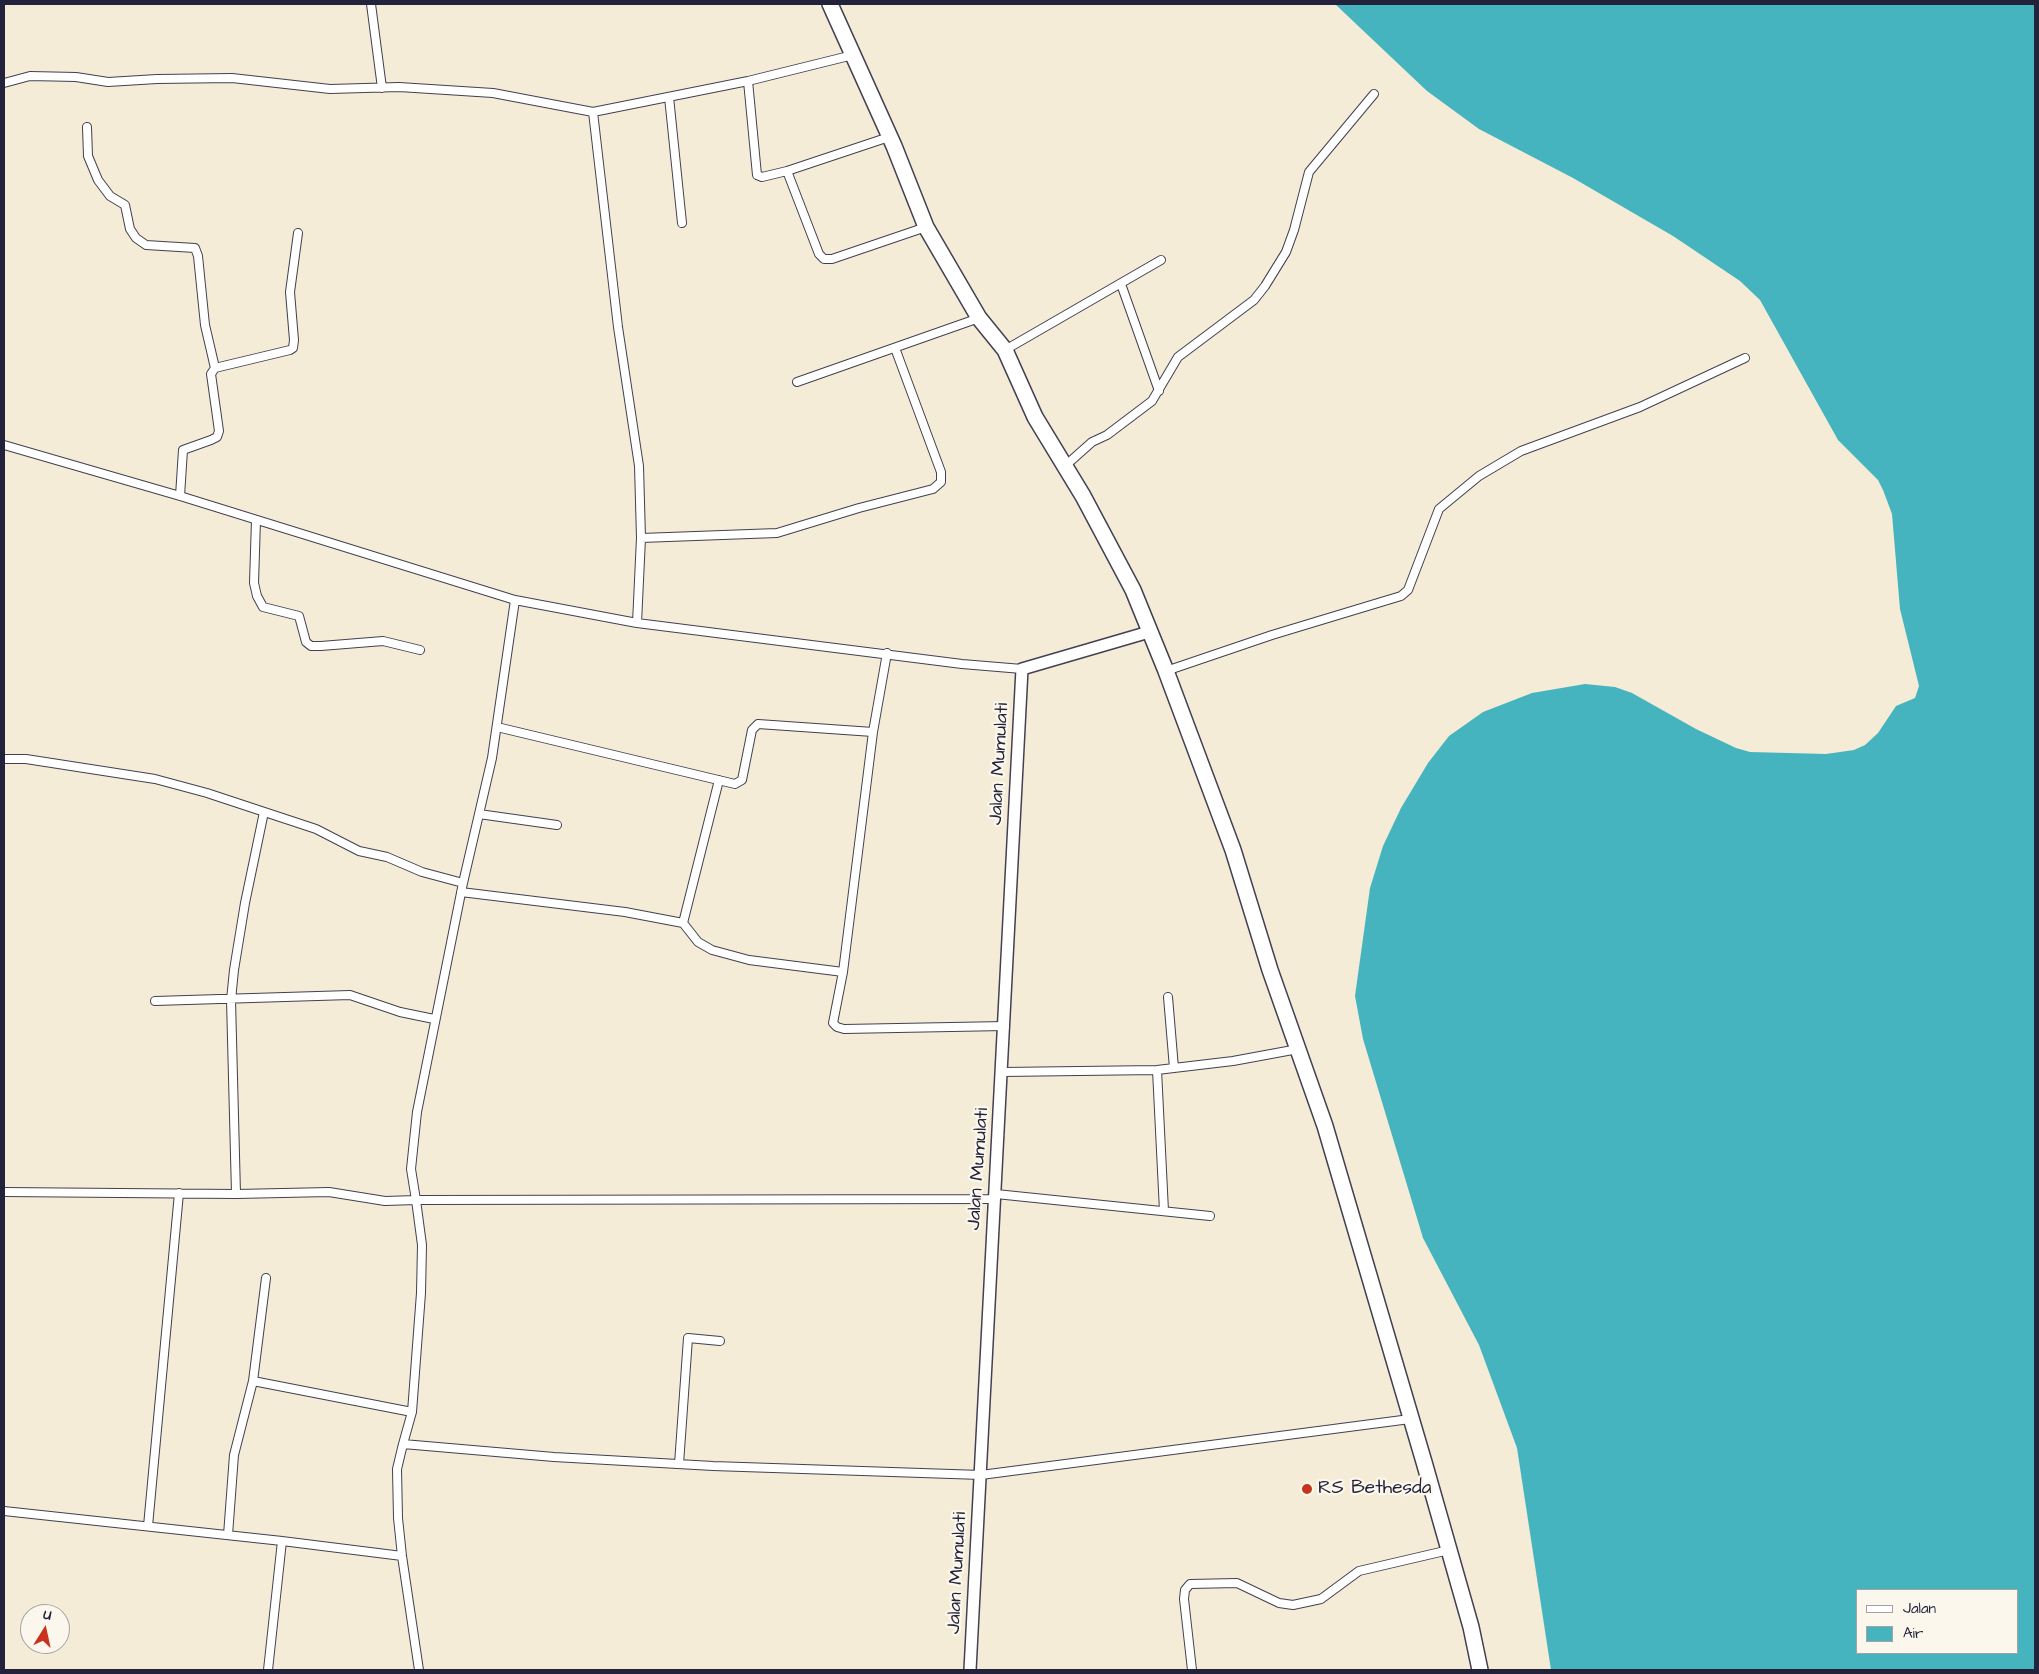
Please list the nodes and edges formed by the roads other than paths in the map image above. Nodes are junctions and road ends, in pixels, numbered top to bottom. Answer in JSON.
{"nodes":[{"id":1,"x":371,"y":4,"type":"edge"},
{"id":2,"x":830,"y":4,"type":"edge"},
{"id":3,"x":853,"y":55,"type":"junction"},
{"id":4,"x":748,"y":81,"type":"junction"},
{"id":5,"x":4,"y":83,"type":"edge"},
{"id":6,"x":382,"y":88,"type":"junction"},
{"id":7,"x":1374,"y":94,"type":"dead end"},
{"id":8,"x":669,"y":97,"type":"junction"},
{"id":9,"x":593,"y":112,"type":"junction"},
{"id":10,"x":87,"y":127,"type":"dead end"},
{"id":11,"x":889,"y":137,"type":"junction"},
{"id":12,"x":787,"y":171,"type":"junction"},
{"id":13,"x":682,"y":223,"type":"dead end"},
{"id":14,"x":926,"y":226,"type":"junction"},
{"id":15,"x":298,"y":233,"type":"dead end"},
{"id":16,"x":1161,"y":260,"type":"dead end"},
{"id":17,"x":1121,"y":284,"type":"junction"},
{"id":18,"x":979,"y":318,"type":"junction"},
{"id":19,"x":895,"y":348,"type":"junction"},
{"id":20,"x":1005,"y":350,"type":"junction"},
{"id":21,"x":1745,"y":358,"type":"dead end"},
{"id":22,"x":215,"y":368,"type":"junction"},
{"id":23,"x":797,"y":382,"type":"dead end"},
{"id":24,"x":1159,"y":391,"type":"junction"},
{"id":25,"x":4,"y":445,"type":"edge"},
{"id":26,"x":1065,"y":466,"type":"junction"},
{"id":27,"x":180,"y":496,"type":"junction"},
{"id":28,"x":256,"y":520,"type":"junction"},
{"id":29,"x":641,"y":538,"type":"junction"},
{"id":30,"x":515,"y":600,"type":"junction"},
{"id":31,"x":637,"y":623,"type":"junction"},
{"id":32,"x":1149,"y":632,"type":"junction"},
{"id":33,"x":420,"y":650,"type":"dead end"},
{"id":34,"x":887,"y":653,"type":"junction"},
{"id":35,"x":1022,"y":669,"type":"junction"},
{"id":36,"x":1166,"y":671,"type":"junction"},
{"id":37,"x":497,"y":727,"type":"junction"},
{"id":38,"x":873,"y":732,"type":"junction"},
{"id":39,"x":4,"y":759,"type":"edge"},
{"id":40,"x":719,"y":780,"type":"junction"},
{"id":41,"x":264,"y":812,"type":"junction"},
{"id":42,"x":479,"y":814,"type":"junction"},
{"id":43,"x":557,"y":826,"type":"dead end"},
{"id":44,"x":462,"y":882,"type":"junction"},
{"id":45,"x":460,"y":892,"type":"junction"},
{"id":46,"x":683,"y":924,"type":"junction"},
{"id":47,"x":843,"y":972,"type":"junction"},
{"id":48,"x":1168,"y":997,"type":"dead end"},
{"id":49,"x":231,"y":1000,"type":"junction"},
{"id":50,"x":155,"y":1001,"type":"dead end"},
{"id":51,"x":434,"y":1019,"type":"junction"},
{"id":52,"x":1005,"y":1026,"type":"junction"},
{"id":53,"x":1298,"y":1049,"type":"junction"},
{"id":54,"x":1174,"y":1068,"type":"junction"},
{"id":55,"x":1157,"y":1070,"type":"junction"},
{"id":56,"x":1002,"y":1072,"type":"junction"},
{"id":57,"x":4,"y":1192,"type":"edge"},
{"id":58,"x":179,"y":1193,"type":"junction"},
{"id":59,"x":236,"y":1194,"type":"junction"},
{"id":60,"x":995,"y":1196,"type":"junction"},
{"id":61,"x":416,"y":1200,"type":"junction"},
{"id":62,"x":1164,"y":1211,"type":"junction"},
{"id":63,"x":1210,"y":1216,"type":"dead end"},
{"id":64,"x":266,"y":1278,"type":"dead end"},
{"id":65,"x":720,"y":1341,"type":"dead end"},
{"id":66,"x":253,"y":1381,"type":"junction"},
{"id":67,"x":412,"y":1412,"type":"junction"},
{"id":68,"x":1410,"y":1419,"type":"junction"},
{"id":69,"x":403,"y":1444,"type":"junction"},
{"id":70,"x":680,"y":1464,"type":"junction"},
{"id":71,"x":980,"y":1475,"type":"junction"},
{"id":72,"x":4,"y":1511,"type":"edge"},
{"id":73,"x":148,"y":1526,"type":"junction"},
{"id":74,"x":228,"y":1535,"type":"junction"},
{"id":75,"x":282,"y":1541,"type":"junction"},
{"id":76,"x":1449,"y":1550,"type":"junction"},
{"id":77,"x":402,"y":1556,"type":"junction"},
{"id":78,"x":268,"y":1670,"type":"edge"},
{"id":79,"x":419,"y":1670,"type":"edge"},
{"id":80,"x":970,"y":1670,"type":"edge"},
{"id":81,"x":1192,"y":1670,"type":"edge"},
{"id":82,"x":1480,"y":1670,"type":"edge"}],
"edges":[{"from":1,"to":6,"type":"street"},
{"from":2,"to":3,"type":"highway"},
{"from":3,"to":4,"type":"street"},
{"from":3,"to":11,"type":"highway"},
{"from":4,"to":8,"type":"street"},
{"from":4,"to":12,"type":"street"},
{"from":5,"to":6,"type":"street"},
{"from":6,"to":9,"type":"street"},
{"from":7,"to":24,"type":"street"},
{"from":8,"to":9,"type":"street"},
{"from":8,"to":13,"type":"street"},
{"from":9,"to":29,"type":"street"},
{"from":10,"to":22,"type":"street"},
{"from":11,"to":12,"type":"street"},
{"from":11,"to":14,"type":"highway"},
{"from":12,"to":14,"type":"street"},
{"from":14,"to":18,"type":"highway"},
{"from":15,"to":22,"type":"street"},
{"from":16,"to":17,"type":"street"},
{"from":17,"to":20,"type":"street"},
{"from":17,"to":24,"type":"street"},
{"from":18,"to":19,"type":"street"},
{"from":18,"to":20,"type":"highway"},
{"from":19,"to":23,"type":"street"},
{"from":19,"to":29,"type":"street"},
{"from":20,"to":26,"type":"highway"},
{"from":21,"to":36,"type":"street"},
{"from":22,"to":27,"type":"street"},
{"from":24,"to":26,"type":"street"},
{"from":25,"to":27,"type":"street"},
{"from":26,"to":32,"type":"highway"},
{"from":27,"to":28,"type":"street"},
{"from":28,"to":30,"type":"street"},
{"from":28,"to":33,"type":"street"},
{"from":29,"to":31,"type":"street"},
{"from":30,"to":31,"type":"street"},
{"from":30,"to":37,"type":"street"},
{"from":31,"to":34,"type":"street"},
{"from":32,"to":35,"type":"street"},
{"from":32,"to":36,"type":"highway"},
{"from":34,"to":35,"type":"street"},
{"from":34,"to":38,"type":"street"},
{"from":35,"to":52,"type":"street","name":"Jalan Mumulati"},
{"from":36,"to":53,"type":"highway"},
{"from":37,"to":40,"type":"street"},
{"from":37,"to":42,"type":"street"},
{"from":38,"to":40,"type":"street"},
{"from":38,"to":47,"type":"street"},
{"from":39,"to":41,"type":"street"},
{"from":40,"to":46,"type":"street"},
{"from":41,"to":44,"type":"street"},
{"from":41,"to":49,"type":"street"},
{"from":42,"to":43,"type":"street"},
{"from":42,"to":44,"type":"street"},
{"from":44,"to":45,"type":"street"},
{"from":45,"to":46,"type":"street"},
{"from":45,"to":51,"type":"street"},
{"from":46,"to":47,"type":"street"},
{"from":47,"to":52,"type":"street"},
{"from":48,"to":54,"type":"street"},
{"from":49,"to":50,"type":"street"},
{"from":49,"to":51,"type":"street"},
{"from":49,"to":59,"type":"street"},
{"from":51,"to":61,"type":"street"},
{"from":52,"to":56,"type":"street","name":"Jalan Mumulati"},
{"from":53,"to":54,"type":"street"},
{"from":53,"to":68,"type":"highway"},
{"from":54,"to":55,"type":"street"},
{"from":55,"to":56,"type":"street"},
{"from":55,"to":62,"type":"street"},
{"from":56,"to":60,"type":"street","name":"Jalan Mumulati"},
{"from":57,"to":58,"type":"street"},
{"from":58,"to":59,"type":"street"},
{"from":58,"to":73,"type":"street"},
{"from":59,"to":61,"type":"street"},
{"from":60,"to":61,"type":"street"},
{"from":60,"to":62,"type":"street"},
{"from":60,"to":71,"type":"street","name":"Jalan Mumulati"},
{"from":61,"to":67,"type":"street"},
{"from":62,"to":63,"type":"street"},
{"from":64,"to":66,"type":"street"},
{"from":65,"to":70,"type":"street"},
{"from":66,"to":67,"type":"street"},
{"from":66,"to":74,"type":"street"},
{"from":67,"to":69,"type":"street"},
{"from":68,"to":71,"type":"street"},
{"from":68,"to":76,"type":"highway"},
{"from":69,"to":70,"type":"street"},
{"from":69,"to":77,"type":"street"},
{"from":70,"to":71,"type":"street"},
{"from":71,"to":80,"type":"street","name":"Jalan Mumulati"},
{"from":72,"to":73,"type":"street"},
{"from":73,"to":74,"type":"street"},
{"from":74,"to":75,"type":"street"},
{"from":75,"to":77,"type":"street"},
{"from":75,"to":78,"type":"street"},
{"from":76,"to":81,"type":"street"},
{"from":76,"to":82,"type":"highway"},
{"from":77,"to":79,"type":"street"}]}
